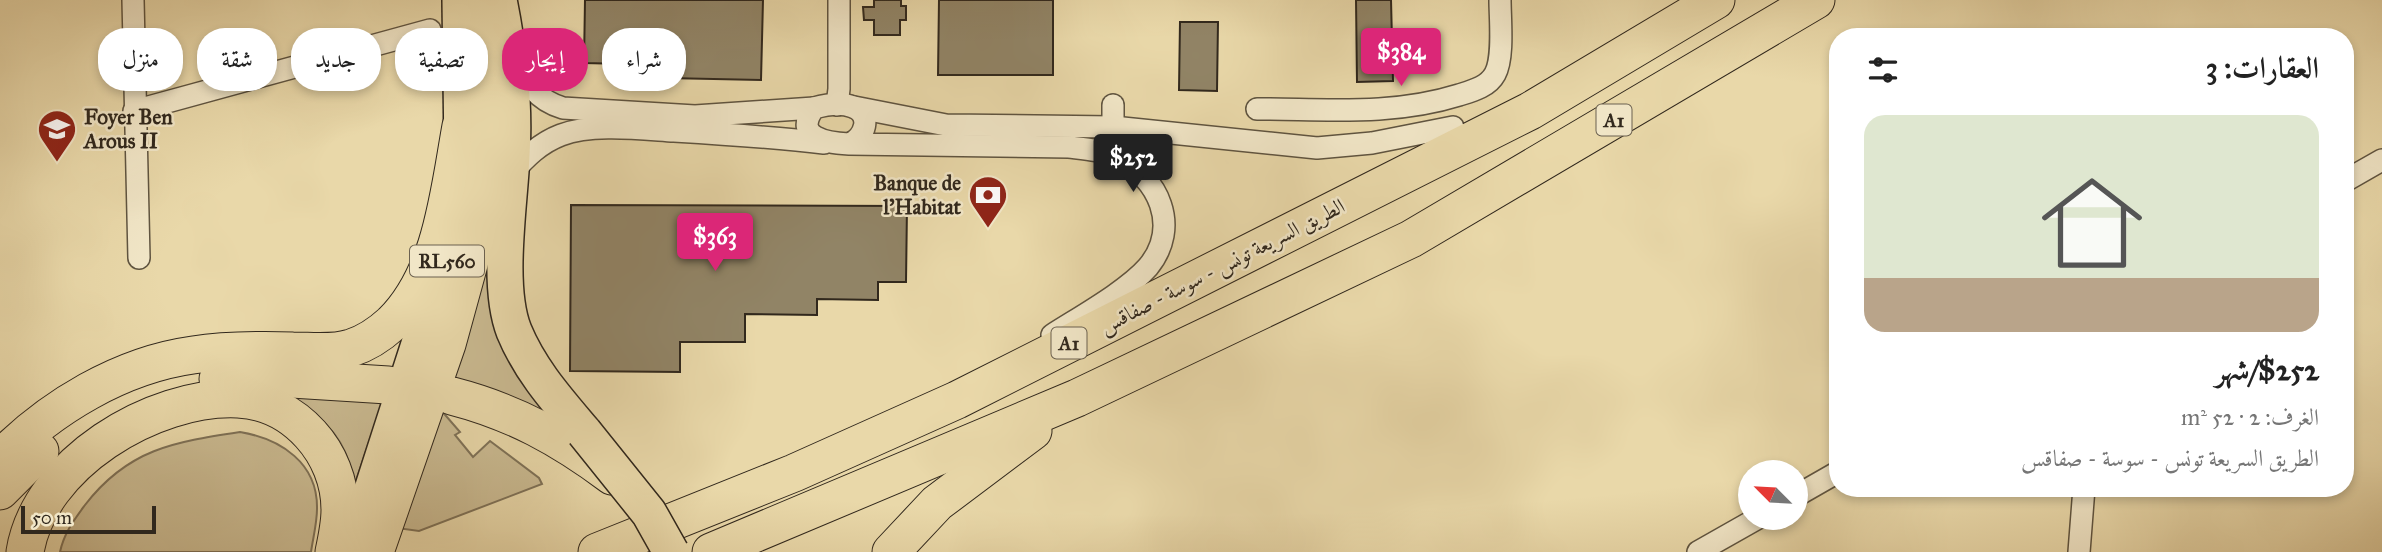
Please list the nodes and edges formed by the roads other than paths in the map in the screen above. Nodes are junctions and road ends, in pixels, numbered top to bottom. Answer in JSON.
{"nodes":[{"id":1,"x":133,"y":0,"type":"edge"},
{"id":2,"x":460,"y":0,"type":"edge"},
{"id":3,"x":487,"y":0,"type":"edge"},
{"id":4,"x":499,"y":0,"type":"edge"},
{"id":5,"x":839,"y":0,"type":"edge"},
{"id":6,"x":1500,"y":0,"type":"edge"},
{"id":7,"x":1716,"y":0,"type":"edge"},
{"id":8,"x":1816,"y":0,"type":"edge"},
{"id":9,"x":504,"y":28,"type":"edge"},
{"id":10,"x":395,"y":40,"type":"edge"},
{"id":11,"x":510,"y":91,"type":"edge"},
{"id":12,"x":533,"y":91,"type":"edge"},
{"id":13,"x":1113,"y":105,"type":"dead end"},
{"id":14,"x":846,"y":106,"type":"junction"},
{"id":15,"x":814,"y":108,"type":"junction"},
{"id":16,"x":1257,"y":109,"type":"dead end"},
{"id":17,"x":134,"y":111,"type":"junction"},
{"id":18,"x":1530,"y":111,"type":"junction"},
{"id":19,"x":461,"y":126,"type":"junction"},
{"id":20,"x":1113,"y":127,"type":"junction"},
{"id":21,"x":1453,"y":127,"type":"joint"},
{"id":22,"x":824,"y":143,"type":"junction"},
{"id":23,"x":849,"y":144,"type":"junction"},
{"id":24,"x":2382,"y":160,"type":"edge"},
{"id":25,"x":511,"y":174,"type":"junction"},
{"id":26,"x":2354,"y":176,"type":"edge"},
{"id":27,"x":139,"y":258,"type":"dead end"},
{"id":28,"x":388,"y":385,"type":"dead end"},
{"id":29,"x":452,"y":396,"type":"dead end"},
{"id":30,"x":1077,"y":398,"type":"junction"},
{"id":31,"x":957,"y":400,"type":"junction"},
{"id":32,"x":577,"y":438,"type":"junction"},
{"id":33,"x":0,"y":459,"type":"edge"},
{"id":34,"x":1829,"y":477,"type":"edge"},
{"id":35,"x":625,"y":485,"type":"joint"},
{"id":36,"x":1808,"y":489,"type":"edge"},
{"id":37,"x":0,"y":491,"type":"edge"},
{"id":38,"x":2083,"y":497,"type":"edge"},
{"id":39,"x":1738,"y":529,"type":"edge"},
{"id":40,"x":356,"y":531,"type":"edge"},
{"id":41,"x":25,"y":552,"type":"edge"},
{"id":42,"x":374,"y":552,"type":"edge"},
{"id":43,"x":597,"y":552,"type":"edge"},
{"id":44,"x":671,"y":552,"type":"edge"},
{"id":45,"x":711,"y":552,"type":"edge"},
{"id":46,"x":891,"y":552,"type":"edge"},
{"id":47,"x":1698,"y":552,"type":"edge"},
{"id":48,"x":2079,"y":552,"type":"edge"}],
"edges":[{"from":1,"to":17,"type":"street"},
{"from":2,"to":19,"type":"highway","number":"RL560"},
{"from":3,"to":40,"type":"highway"},
{"from":4,"to":9,"type":"highway","number":"RL560"},
{"from":5,"to":14,"type":"street"},
{"from":6,"to":16,"type":"street"},
{"from":7,"to":18,"type":"highway","name":"الطريق السريعة تونس - سوسة - صفاقس","number":"A1"},
{"from":8,"to":30,"type":"highway","number":"A1"},
{"from":10,"to":17,"type":"street"},
{"from":11,"to":25,"type":"highway","number":"RL560"},
{"from":12,"to":15,"type":"street"},
{"from":13,"to":20,"type":"street"},
{"from":14,"to":15,"type":"street"},
{"from":14,"to":20,"type":"street"},
{"from":14,"to":23,"type":"street"},
{"from":15,"to":22,"type":"street"},
{"from":17,"to":27,"type":"street"},
{"from":18,"to":21,"type":"highway"},
{"from":18,"to":31,"type":"highway","name":"الطريق السريعة تونس - سوسة - صفاقس","number":"A1"},
{"from":19,"to":33,"type":"highway"},
{"from":19,"to":40,"type":"highway","number":"RL560"},
{"from":20,"to":21,"type":"street"},
{"from":22,"to":23,"type":"street"},
{"from":22,"to":25,"type":"street"},
{"from":23,"to":31,"type":"street"},
{"from":24,"to":26,"type":"street"},
{"from":25,"to":32,"type":"highway","number":"RL560"},
{"from":28,"to":37,"type":"highway"},
{"from":29,"to":32,"type":"highway"},
{"from":30,"to":45,"type":"highway","number":"A1"},
{"from":30,"to":46,"type":"highway"},
{"from":31,"to":43,"type":"highway","name":"الطريق السريعة تونس - سوسة - صفاقس","number":"A1"},
{"from":32,"to":35,"type":"highway"},
{"from":34,"to":36,"type":"street"},
{"from":35,"to":44,"type":"highway","bridge":true},
{"from":38,"to":48,"type":"street"},
{"from":39,"to":47,"type":"street"},
{"from":40,"to":41,"type":"highway"},
{"from":40,"to":42,"type":"highway"}]}
